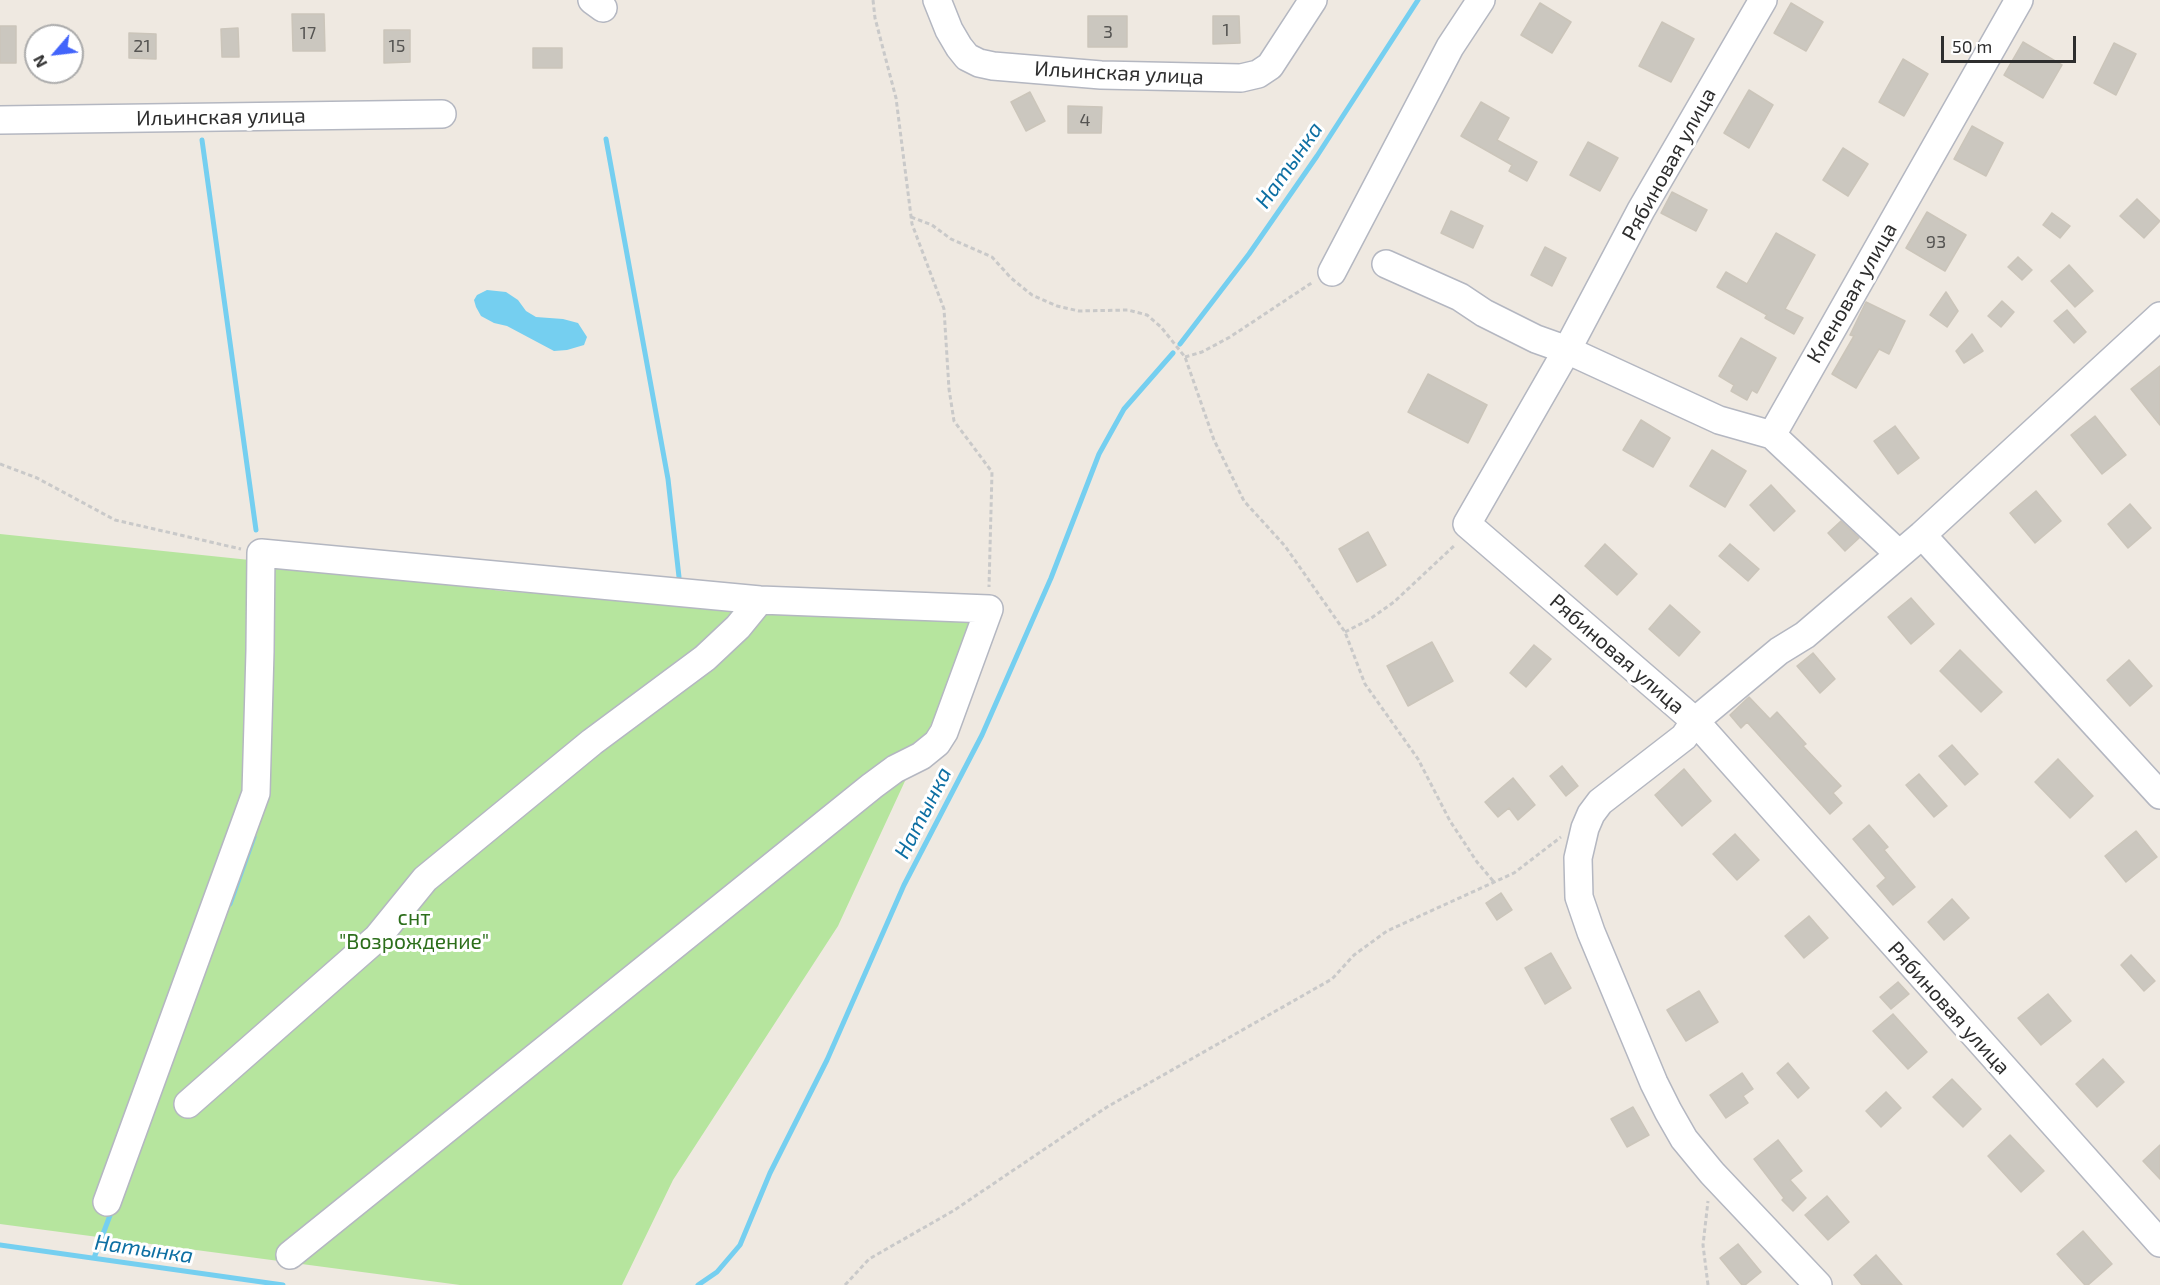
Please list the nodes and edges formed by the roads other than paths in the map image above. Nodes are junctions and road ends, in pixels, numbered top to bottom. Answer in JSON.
{"nodes":[{"id":1,"x":937,"y":0,"type":"edge"},
{"id":2,"x":1313,"y":0,"type":"edge"},
{"id":3,"x":1481,"y":0,"type":"edge"},
{"id":4,"x":1763,"y":0,"type":"edge"},
{"id":5,"x":2019,"y":0,"type":"edge"},
{"id":6,"x":442,"y":114,"type":"dead end"},
{"id":7,"x":0,"y":120,"type":"edge"},
{"id":8,"x":1386,"y":264,"type":"dead end"},
{"id":9,"x":1332,"y":272,"type":"road end"},
{"id":10,"x":2160,"y":316,"type":"edge"},
{"id":11,"x":1566,"y":350,"type":"junction"},
{"id":12,"x":1772,"y":435,"type":"junction"},
{"id":13,"x":1922,"y":535,"type":"junction"},
{"id":14,"x":1899,"y":554,"type":"junction"},
{"id":15,"x":760,"y":600,"type":"junction"},
{"id":16,"x":1695,"y":721,"type":"junction"},
{"id":17,"x":2160,"y":795,"type":"edge"},
{"id":18,"x":188,"y":1104,"type":"dead end"},
{"id":19,"x":107,"y":1202,"type":"dead end"},
{"id":20,"x":2160,"y":1243,"type":"edge"},
{"id":21,"x":290,"y":1255,"type":"dead end"},
{"id":22,"x":1818,"y":1285,"type":"edge"}],
"edges":[{"from":1,"to":2,"type":"street","name":"Ильинская улица"},
{"from":3,"to":9,"type":"street"},
{"from":4,"to":11,"type":"street","name":"Рябиновая улица"},
{"from":5,"to":12,"type":"street","name":"Кленовая улица"},
{"from":6,"to":7,"type":"street","name":"Ильинская улица"},
{"from":8,"to":11,"type":"street"},
{"from":10,"to":13,"type":"street"},
{"from":11,"to":12,"type":"street"},
{"from":11,"to":16,"type":"street","name":"Рябиновая улица"},
{"from":12,"to":14,"type":"street"},
{"from":13,"to":14,"type":"street"},
{"from":13,"to":17,"type":"street"},
{"from":14,"to":16,"type":"street"},
{"from":15,"to":18,"type":"street"},
{"from":15,"to":19,"type":"street"},
{"from":15,"to":21,"type":"street"},
{"from":16,"to":20,"type":"street","name":"Рябиновая улица"},
{"from":16,"to":22,"type":"street"}]}
